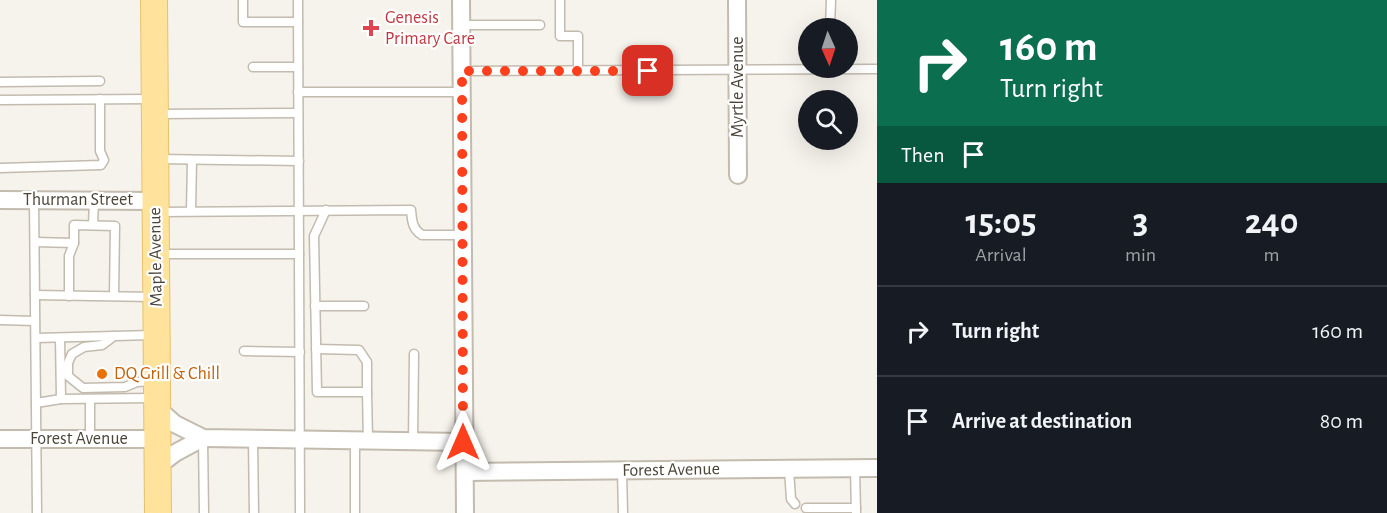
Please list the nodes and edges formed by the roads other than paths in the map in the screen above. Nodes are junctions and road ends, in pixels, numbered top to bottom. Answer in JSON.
{"nodes":[{"id":1,"x":154,"y":0,"type":"edge"},
{"id":2,"x":243,"y":0,"type":"edge"},
{"id":3,"x":298,"y":0,"type":"edge"},
{"id":4,"x":461,"y":0,"type":"edge"},
{"id":5,"x":560,"y":0,"type":"edge"},
{"id":6,"x":737,"y":0,"type":"edge"},
{"id":7,"x":831,"y":0,"type":"edge"},
{"id":8,"x":830,"y":18,"type":"edge"},
{"id":9,"x":298,"y":22,"type":"junction"},
{"id":10,"x":462,"y":25,"type":"junction"},
{"id":11,"x":540,"y":25,"type":"dead end"},
{"id":12,"x":253,"y":67,"type":"dead end"},
{"id":13,"x":298,"y":67,"type":"junction"},
{"id":14,"x":798,"y":69,"type":"edge"},
{"id":15,"x":858,"y":69,"type":"edge"},
{"id":16,"x":877,"y":69,"type":"edge"},
{"id":17,"x":738,"y":70,"type":"junction"},
{"id":18,"x":462,"y":71,"type":"junction"},
{"id":19,"x":578,"y":71,"type":"junction"},
{"id":20,"x":100,"y":81,"type":"dead end"},
{"id":21,"x":0,"y":82,"type":"edge"},
{"id":22,"x":298,"y":92,"type":"junction"},
{"id":23,"x":462,"y":92,"type":"junction"},
{"id":24,"x":100,"y":99,"type":"junction"},
{"id":25,"x":0,"y":100,"type":"edge"},
{"id":26,"x":155,"y":106,"type":"junction"},
{"id":27,"x":298,"y":113,"type":"junction"},
{"id":28,"x":155,"y":159,"type":"junction"},
{"id":29,"x":192,"y":160,"type":"junction"},
{"id":30,"x":299,"y":161,"type":"junction"},
{"id":31,"x":0,"y":168,"type":"edge"},
{"id":32,"x":738,"y":175,"type":"dead end"},
{"id":33,"x":0,"y":200,"type":"edge"},
{"id":34,"x":34,"y":200,"type":"junction"},
{"id":35,"x":94,"y":200,"type":"junction"},
{"id":36,"x":155,"y":206,"type":"junction"},
{"id":37,"x":326,"y":210,"type":"junction"},
{"id":38,"x":299,"y":211,"type":"junction"},
{"id":39,"x":191,"y":212,"type":"junction"},
{"id":40,"x":93,"y":225,"type":"junction"},
{"id":41,"x":463,"y":235,"type":"junction"},
{"id":42,"x":35,"y":242,"type":"junction"},
{"id":43,"x":74,"y":243,"type":"junction"},
{"id":44,"x":156,"y":254,"type":"junction"},
{"id":45,"x":299,"y":254,"type":"junction"},
{"id":46,"x":35,"y":296,"type":"junction"},
{"id":47,"x":69,"y":296,"type":"junction"},
{"id":48,"x":114,"y":296,"type":"junction"},
{"id":49,"x":156,"y":297,"type":"junction"},
{"id":50,"x":315,"y":306,"type":"junction"},
{"id":51,"x":364,"y":306,"type":"dead end"},
{"id":52,"x":0,"y":320,"type":"edge"},
{"id":53,"x":35,"y":321,"type":"junction"},
{"id":54,"x":157,"y":335,"type":"junction"},
{"id":55,"x":114,"y":336,"type":"junction"},
{"id":56,"x":36,"y":338,"type":"junction"},
{"id":57,"x":60,"y":338,"type":"junction"},
{"id":58,"x":316,"y":350,"type":"junction"},
{"id":59,"x":244,"y":351,"type":"dead end"},
{"id":60,"x":300,"y":352,"type":"junction"},
{"id":61,"x":414,"y":354,"type":"dead end"},
{"id":62,"x":367,"y":392,"type":"junction"},
{"id":63,"x":157,"y":396,"type":"junction"},
{"id":64,"x":61,"y":399,"type":"junction"},
{"id":65,"x":90,"y":399,"type":"junction"},
{"id":66,"x":36,"y":403,"type":"junction"},
{"id":67,"x":203,"y":438,"type":"junction"},
{"id":68,"x":0,"y":439,"type":"edge"},
{"id":69,"x":37,"y":439,"type":"junction"},
{"id":70,"x":90,"y":439,"type":"junction"},
{"id":71,"x":158,"y":439,"type":"junction"},
{"id":72,"x":253,"y":439,"type":"junction"},
{"id":73,"x":300,"y":440,"type":"junction"},
{"id":74,"x":362,"y":441,"type":"junction"},
{"id":75,"x":413,"y":441,"type":"junction"},
{"id":76,"x":463,"y":442,"type":"junction"},
{"id":77,"x":158,"y":466,"type":"junction"},
{"id":78,"x":855,"y":468,"type":"junction"},
{"id":79,"x":877,"y":468,"type":"edge"},
{"id":80,"x":789,"y":469,"type":"junction"},
{"id":81,"x":465,"y":471,"type":"junction"},
{"id":82,"x":622,"y":471,"type":"junction"},
{"id":83,"x":795,"y":504,"type":"dead end"},
{"id":84,"x":806,"y":508,"type":"dead end"},
{"id":85,"x":856,"y":510,"type":"edge"},
{"id":86,"x":37,"y":513,"type":"edge"},
{"id":87,"x":158,"y":513,"type":"edge"},
{"id":88,"x":204,"y":513,"type":"edge"},
{"id":89,"x":254,"y":513,"type":"edge"},
{"id":90,"x":300,"y":513,"type":"edge"},
{"id":91,"x":355,"y":513,"type":"edge"},
{"id":92,"x":465,"y":513,"type":"edge"},
{"id":93,"x":623,"y":513,"type":"edge"}],
"edges":[{"from":1,"to":26,"type":"main road","name":"Maple Avenue"},
{"from":2,"to":9,"type":"lane"},
{"from":3,"to":9,"type":"lane"},
{"from":4,"to":10,"type":"street"},
{"from":5,"to":19,"type":"lane"},
{"from":6,"to":17,"type":"street","name":"Myrtle Avenue"},
{"from":7,"to":8,"type":"lane"},
{"from":9,"to":13,"type":"lane"},
{"from":10,"to":11,"type":"lane"},
{"from":10,"to":18,"type":"street"},
{"from":12,"to":13,"type":"lane"},
{"from":13,"to":22,"type":"lane"},
{"from":14,"to":17,"type":"lane"},
{"from":15,"to":16,"type":"lane"},
{"from":17,"to":19,"type":"lane"},
{"from":17,"to":32,"type":"street","name":"Myrtle Avenue"},
{"from":18,"to":19,"type":"lane"},
{"from":18,"to":23,"type":"street"},
{"from":20,"to":21,"type":"lane"},
{"from":22,"to":23,"type":"lane"},
{"from":22,"to":27,"type":"lane"},
{"from":23,"to":41,"type":"street"},
{"from":24,"to":25,"type":"lane"},
{"from":24,"to":26,"type":"lane"},
{"from":24,"to":31,"type":"lane"},
{"from":26,"to":27,"type":"lane"},
{"from":26,"to":28,"type":"main road","name":"Maple Avenue"},
{"from":27,"to":30,"type":"lane"},
{"from":28,"to":29,"type":"lane"},
{"from":28,"to":36,"type":"main road","name":"Maple Avenue"},
{"from":29,"to":30,"type":"lane"},
{"from":29,"to":39,"type":"lane"},
{"from":30,"to":38,"type":"lane"},
{"from":33,"to":34,"type":"street","name":"Thurman Street"},
{"from":34,"to":35,"type":"street","name":"Thurman Street"},
{"from":34,"to":42,"type":"lane"},
{"from":35,"to":36,"type":"street","name":"Thurman Street"},
{"from":35,"to":40,"type":"lane"},
{"from":36,"to":39,"type":"lane"},
{"from":36,"to":44,"type":"main road","name":"Maple Avenue"},
{"from":37,"to":38,"type":"lane"},
{"from":37,"to":41,"type":"lane"},
{"from":37,"to":50,"type":"lane"},
{"from":38,"to":39,"type":"lane"},
{"from":38,"to":45,"type":"lane"},
{"from":40,"to":43,"type":"lane"},
{"from":40,"to":48,"type":"lane"},
{"from":41,"to":76,"type":"street"},
{"from":42,"to":43,"type":"lane"},
{"from":42,"to":46,"type":"lane"},
{"from":43,"to":47,"type":"lane"},
{"from":44,"to":45,"type":"lane"},
{"from":44,"to":49,"type":"main road","name":"Maple Avenue"},
{"from":45,"to":60,"type":"lane"},
{"from":46,"to":47,"type":"lane"},
{"from":46,"to":53,"type":"lane"},
{"from":47,"to":48,"type":"lane"},
{"from":48,"to":49,"type":"lane"},
{"from":49,"to":54,"type":"main road","name":"Maple Avenue"},
{"from":50,"to":51,"type":"lane"},
{"from":50,"to":58,"type":"lane"},
{"from":52,"to":53,"type":"lane"},
{"from":53,"to":56,"type":"lane"},
{"from":54,"to":55,"type":"lane"},
{"from":54,"to":63,"type":"main road","name":"Maple Avenue"},
{"from":55,"to":57,"type":"lane"},
{"from":55,"to":63,"type":"lane"},
{"from":56,"to":57,"type":"lane"},
{"from":56,"to":66,"type":"lane"},
{"from":57,"to":64,"type":"lane"},
{"from":58,"to":62,"type":"lane"},
{"from":58,"to":62,"type":"lane"},
{"from":59,"to":60,"type":"lane"},
{"from":60,"to":73,"type":"lane"},
{"from":61,"to":75,"type":"lane"},
{"from":62,"to":74,"type":"lane"},
{"from":63,"to":65,"type":"lane"},
{"from":63,"to":67,"type":"street"},
{"from":63,"to":71,"type":"main road","name":"Maple Avenue"},
{"from":64,"to":65,"type":"lane"},
{"from":64,"to":66,"type":"lane"},
{"from":65,"to":70,"type":"lane"},
{"from":66,"to":69,"type":"lane"},
{"from":67,"to":72,"type":"street"},
{"from":67,"to":77,"type":"street"},
{"from":67,"to":88,"type":"lane"},
{"from":68,"to":69,"type":"street","name":"Forest Avenue"},
{"from":69,"to":70,"type":"street","name":"Forest Avenue"},
{"from":69,"to":86,"type":"lane"},
{"from":70,"to":71,"type":"street","name":"Forest Avenue"},
{"from":71,"to":77,"type":"main road","name":"Maple Avenue"},
{"from":72,"to":73,"type":"street"},
{"from":72,"to":89,"type":"lane"},
{"from":73,"to":74,"type":"street"},
{"from":73,"to":90,"type":"lane"},
{"from":74,"to":75,"type":"street"},
{"from":74,"to":91,"type":"lane"},
{"from":75,"to":76,"type":"street"},
{"from":76,"to":81,"type":"street"},
{"from":77,"to":87,"type":"main road","name":"Maple Avenue"},
{"from":78,"to":79,"type":"street","name":"Forest Avenue"},
{"from":78,"to":80,"type":"street","name":"Forest Avenue"},
{"from":78,"to":85,"type":"lane"},
{"from":80,"to":82,"type":"street","name":"Forest Avenue"},
{"from":80,"to":83,"type":"lane"},
{"from":81,"to":82,"type":"street","name":"Forest Avenue"},
{"from":81,"to":92,"type":"street"},
{"from":82,"to":93,"type":"lane"},
{"from":84,"to":85,"type":"lane"}]}
